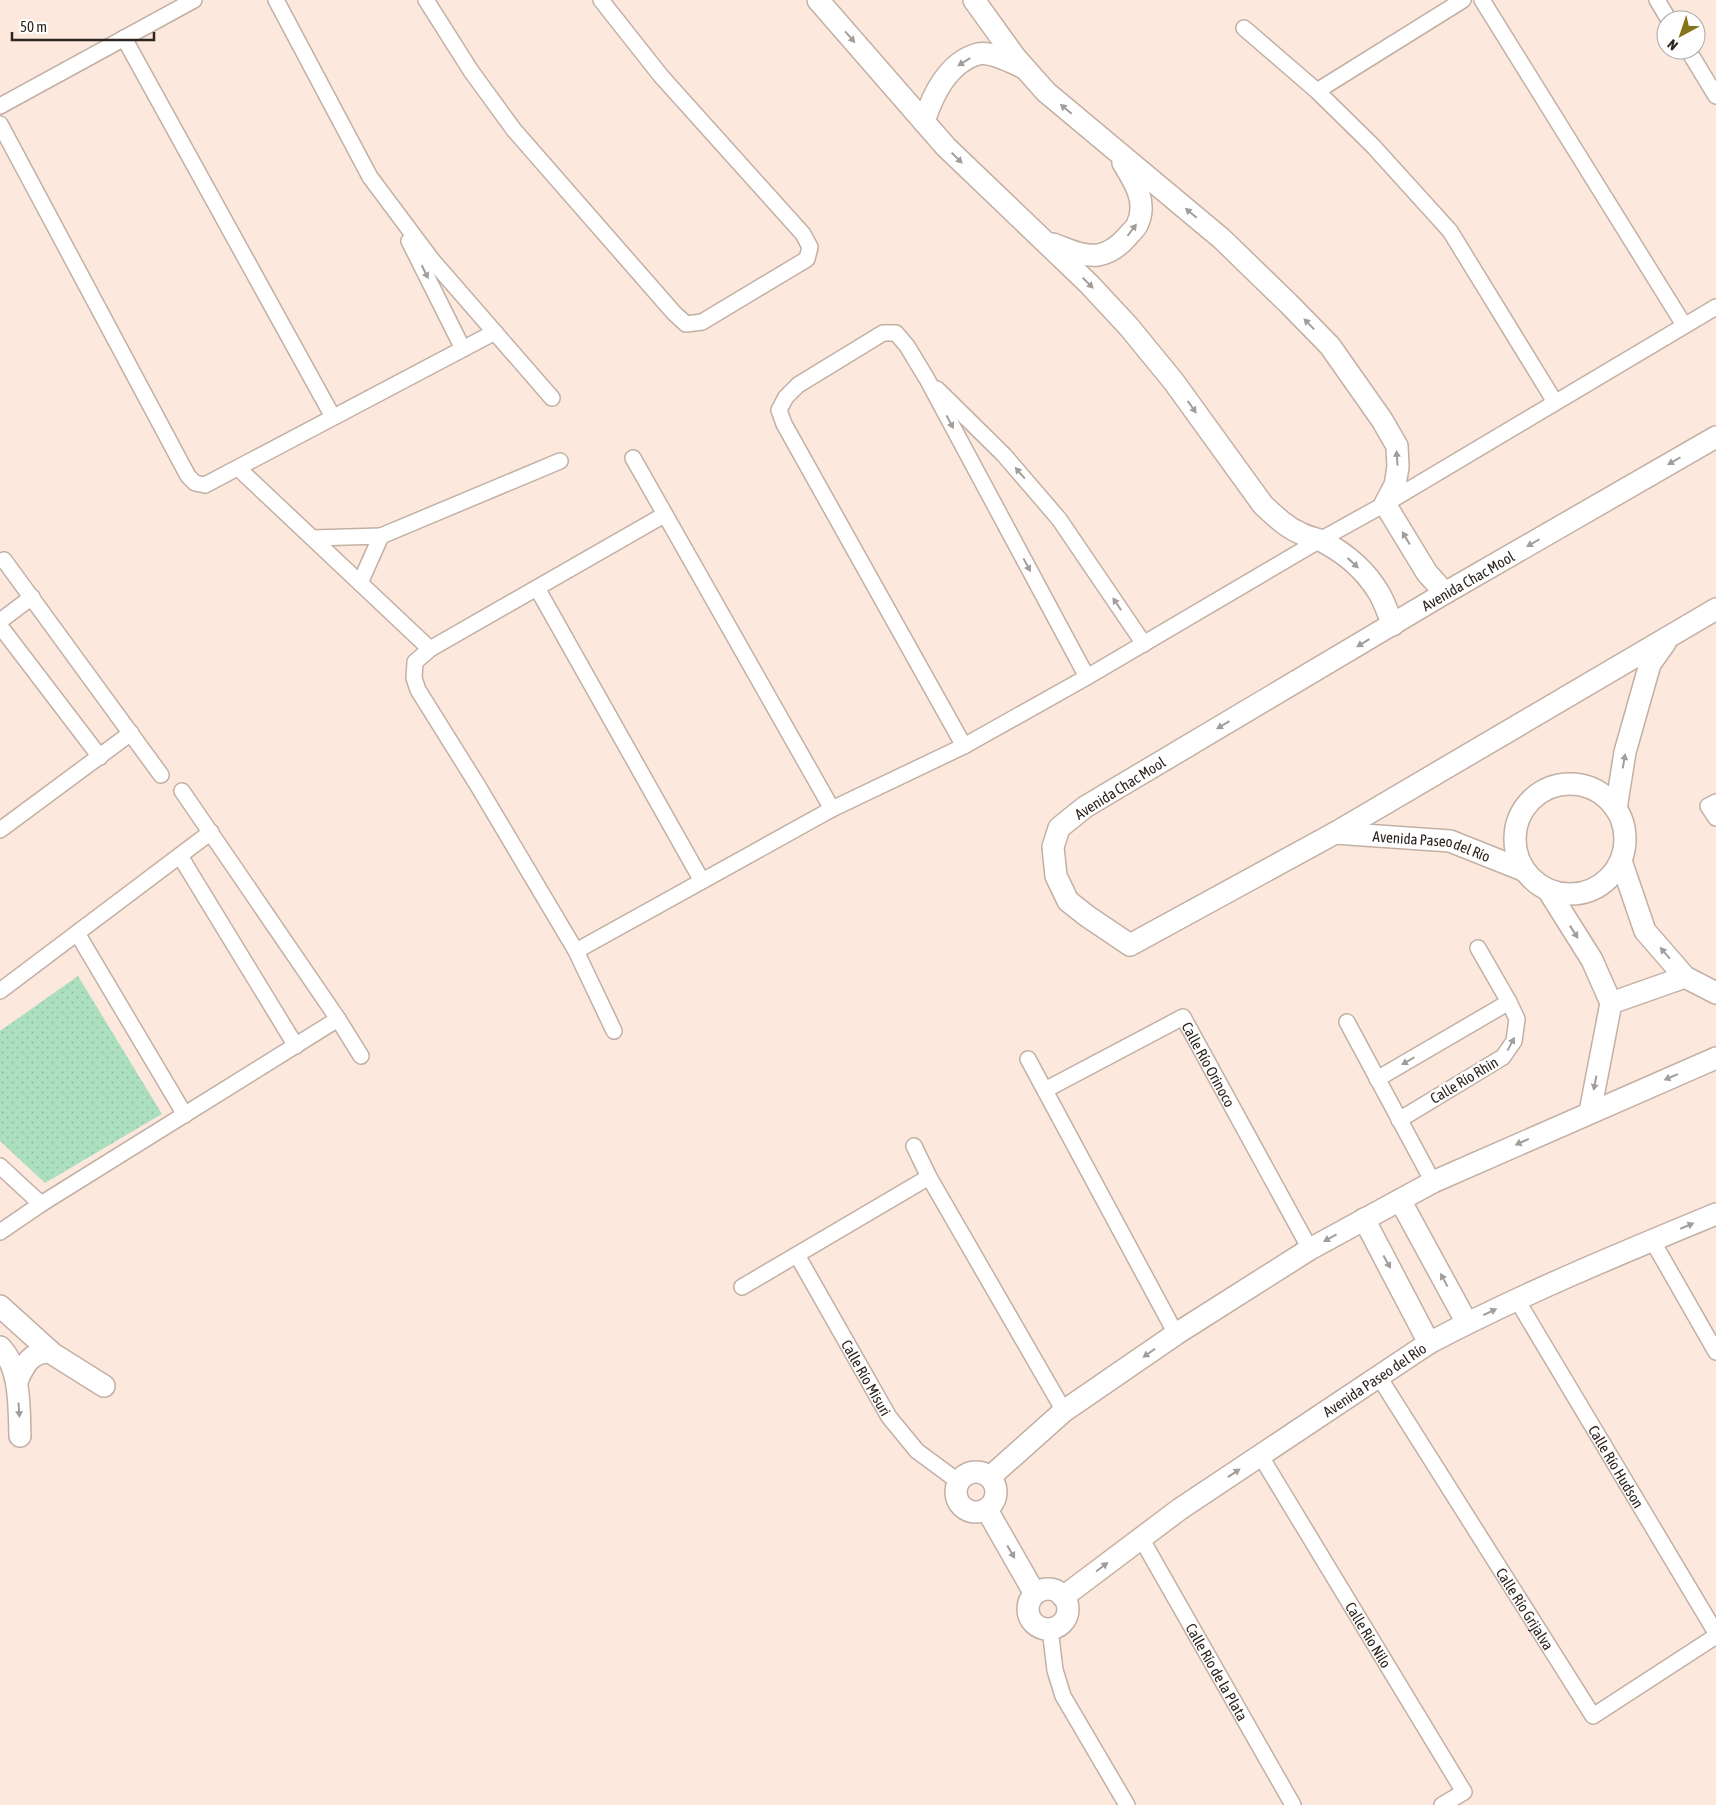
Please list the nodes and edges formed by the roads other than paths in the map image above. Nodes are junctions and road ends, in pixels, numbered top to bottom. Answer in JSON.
{"nodes":[{"id":1,"x":194,"y":0,"type":"edge"},
{"id":2,"x":276,"y":0,"type":"edge"},
{"id":3,"x":426,"y":0,"type":"edge"},
{"id":4,"x":601,"y":0,"type":"edge"},
{"id":5,"x":818,"y":0,"type":"edge"},
{"id":6,"x":974,"y":0,"type":"edge"},
{"id":7,"x":1462,"y":0,"type":"edge"},
{"id":8,"x":1482,"y":0,"type":"edge"},
{"id":9,"x":1244,"y":28,"type":"dead end"},
{"id":10,"x":124,"y":38,"type":"junction"},
{"id":11,"x":1694,"y":60,"type":"edge"},
{"id":12,"x":1025,"y":68,"type":"junction"},
{"id":13,"x":1317,"y":91,"type":"junction"},
{"id":14,"x":1716,"y":96,"type":"edge"},
{"id":15,"x":0,"y":106,"type":"edge"},
{"id":16,"x":924,"y":122,"type":"junction"},
{"id":17,"x":0,"y":124,"type":"edge"},
{"id":18,"x":1114,"y":149,"type":"junction"},
{"id":19,"x":395,"y":213,"type":"junction"},
{"id":20,"x":1043,"y":241,"type":"junction"},
{"id":21,"x":1716,"y":307,"type":"edge"},
{"id":22,"x":1684,"y":325,"type":"junction"},
{"id":23,"x":495,"y":332,"type":"junction"},
{"id":24,"x":463,"y":349,"type":"junction"},
{"id":25,"x":926,"y":379,"type":"junction"},
{"id":26,"x":552,"y":398,"type":"dead end"},
{"id":27,"x":1555,"y":402,"type":"junction"},
{"id":28,"x":333,"y":417,"type":"junction"},
{"id":29,"x":1716,"y":437,"type":"edge"},
{"id":30,"x":633,"y":458,"type":"dead end"},
{"id":31,"x":560,"y":461,"type":"dead end"},
{"id":32,"x":238,"y":468,"type":"junction"},
{"id":33,"x":1385,"y":504,"type":"junction"},
{"id":34,"x":664,"y":515,"type":"junction"},
{"id":35,"x":381,"y":536,"type":"junction"},
{"id":36,"x":313,"y":538,"type":"junction"},
{"id":37,"x":1320,"y":540,"type":"junction"},
{"id":38,"x":4,"y":560,"type":"dead end"},
{"id":39,"x":360,"y":583,"type":"junction"},
{"id":40,"x":537,"y":588,"type":"junction"},
{"id":41,"x":1445,"y":594,"type":"junction"},
{"id":42,"x":32,"y":597,"type":"junction"},
{"id":43,"x":1716,"y":609,"type":"edge"},
{"id":44,"x":0,"y":621,"type":"edge"},
{"id":45,"x":1393,"y":625,"type":"junction"},
{"id":46,"x":0,"y":626,"type":"edge"},
{"id":47,"x":1670,"y":636,"type":"junction"},
{"id":48,"x":1144,"y":644,"type":"junction"},
{"id":49,"x":430,"y":649,"type":"junction"},
{"id":50,"x":1087,"y":678,"type":"junction"},
{"id":51,"x":131,"y":733,"type":"junction"},
{"id":52,"x":964,"y":746,"type":"junction"},
{"id":53,"x":100,"y":757,"type":"junction"},
{"id":54,"x":161,"y":776,"type":"dead end"},
{"id":55,"x":182,"y":791,"type":"dead end"},
{"id":56,"x":1716,"y":802,"type":"edge"},
{"id":57,"x":832,"y":809,"type":"junction"},
{"id":58,"x":1616,"y":809,"type":"junction"},
{"id":59,"x":1716,"y":818,"type":"edge"},
{"id":60,"x":0,"y":830,"type":"edge"},
{"id":61,"x":211,"y":832,"type":"junction"},
{"id":62,"x":1335,"y":833,"type":"junction"},
{"id":63,"x":180,"y":856,"type":"junction"},
{"id":64,"x":1621,"y":861,"type":"junction"},
{"id":65,"x":1524,"y":870,"type":"junction"},
{"id":66,"x":702,"y":881,"type":"junction"},
{"id":67,"x":1548,"y":890,"type":"junction"},
{"id":68,"x":77,"y":934,"type":"junction"},
{"id":69,"x":1478,"y":948,"type":"dead end"},
{"id":70,"x":576,"y":952,"type":"junction"},
{"id":71,"x":1685,"y":976,"type":"junction"},
{"id":72,"x":0,"y":991,"type":"edge"},
{"id":73,"x":1716,"y":993,"type":"edge"},
{"id":74,"x":1509,"y":1002,"type":"junction"},
{"id":75,"x":1611,"y":1003,"type":"junction"},
{"id":76,"x":338,"y":1019,"type":"junction"},
{"id":77,"x":1347,"y":1022,"type":"dead end"},
{"id":78,"x":614,"y":1031,"type":"dead end"},
{"id":79,"x":296,"y":1046,"type":"junction"},
{"id":80,"x":361,"y":1056,"type":"dead end"},
{"id":81,"x":1716,"y":1058,"type":"edge"},
{"id":82,"x":1028,"y":1059,"type":"dead end"},
{"id":83,"x":1377,"y":1079,"type":"junction"},
{"id":84,"x":1045,"y":1090,"type":"junction"},
{"id":85,"x":1590,"y":1112,"type":"junction"},
{"id":86,"x":185,"y":1115,"type":"junction"},
{"id":87,"x":1399,"y":1120,"type":"junction"},
{"id":88,"x":914,"y":1146,"type":"dead end"},
{"id":89,"x":0,"y":1166,"type":"edge"},
{"id":90,"x":929,"y":1177,"type":"junction"},
{"id":91,"x":1433,"y":1182,"type":"junction"},
{"id":92,"x":1400,"y":1200,"type":"junction"},
{"id":93,"x":41,"y":1204,"type":"junction"},
{"id":94,"x":1716,"y":1214,"type":"edge"},
{"id":95,"x":1364,"y":1219,"type":"junction"},
{"id":96,"x":0,"y":1232,"type":"edge"},
{"id":97,"x":1652,"y":1240,"type":"junction"},
{"id":98,"x":1310,"y":1249,"type":"junction"},
{"id":99,"x":797,"y":1254,"type":"junction"},
{"id":100,"x":742,"y":1287,"type":"dead end"},
{"id":101,"x":1517,"y":1300,"type":"junction"},
{"id":102,"x":0,"y":1306,"type":"edge"},
{"id":103,"x":1467,"y":1323,"type":"junction"},
{"id":104,"x":1176,"y":1334,"type":"junction"},
{"id":105,"x":1429,"y":1343,"type":"junction"},
{"id":106,"x":0,"y":1347,"type":"edge"},
{"id":107,"x":51,"y":1352,"type":"junction"},
{"id":108,"x":1716,"y":1352,"type":"edge"},
{"id":109,"x":1379,"y":1377,"type":"junction"},
{"id":110,"x":17,"y":1380,"type":"junction"},
{"id":111,"x":104,"y":1386,"type":"dead end"},
{"id":112,"x":1064,"y":1411,"type":"junction"},
{"id":113,"x":20,"y":1436,"type":"dead end"},
{"id":114,"x":1260,"y":1455,"type":"junction"},
{"id":115,"x":990,"y":1477,"type":"junction"},
{"id":116,"x":959,"y":1482,"type":"junction"},
{"id":117,"x":986,"y":1510,"type":"junction"},
{"id":118,"x":1141,"y":1538,"type":"junction"},
{"id":119,"x":1035,"y":1594,"type":"junction"},
{"id":120,"x":1063,"y":1597,"type":"junction"},
{"id":121,"x":1050,"y":1629,"type":"junction"},
{"id":122,"x":1716,"y":1634,"type":"edge"},
{"id":123,"x":1127,"y":1805,"type":"edge"},
{"id":124,"x":1293,"y":1805,"type":"edge"},
{"id":125,"x":1442,"y":1805,"type":"edge"}],
"edges":[{"from":1,"to":10,"type":"street"},
{"from":2,"to":19,"type":"street"},
{"from":3,"to":4,"type":"street"},
{"from":5,"to":16,"type":"street","one_way":true},
{"from":6,"to":12,"type":"street"},
{"from":7,"to":13,"type":"street"},
{"from":8,"to":22,"type":"street"},
{"from":9,"to":13,"type":"street"},
{"from":10,"to":15,"type":"street"},
{"from":10,"to":28,"type":"street"},
{"from":11,"to":14,"type":"street"},
{"from":12,"to":16,"type":"street","one_way":true},
{"from":18,"to":12,"type":"street","one_way":true},
{"from":13,"to":27,"type":"street"},
{"from":16,"to":20,"type":"street","one_way":true},
{"from":17,"to":32,"type":"street"},
{"from":20,"to":18,"type":"street","one_way":true},
{"from":33,"to":18,"type":"street","one_way":true},
{"from":19,"to":23,"type":"street"},
{"from":19,"to":24,"type":"street","one_way":true},
{"from":20,"to":37,"type":"street","one_way":true},
{"from":21,"to":22,"type":"street"},
{"from":22,"to":27,"type":"street"},
{"from":23,"to":24,"type":"street"},
{"from":23,"to":26,"type":"street"},
{"from":24,"to":28,"type":"street"},
{"from":48,"to":25,"type":"street","one_way":true},
{"from":25,"to":50,"type":"street","one_way":true},
{"from":25,"to":52,"type":"street"},
{"from":27,"to":33,"type":"street"},
{"from":28,"to":32,"type":"street"},
{"from":29,"to":41,"type":"street","name":"Avenida Chac Mool","one_way":true},
{"from":30,"to":34,"type":"street"},
{"from":31,"to":35,"type":"street"},
{"from":32,"to":36,"type":"street"},
{"from":33,"to":37,"type":"street"},
{"from":41,"to":33,"type":"street","one_way":true},
{"from":34,"to":40,"type":"street"},
{"from":34,"to":57,"type":"street"},
{"from":35,"to":36,"type":"street"},
{"from":35,"to":39,"type":"street"},
{"from":36,"to":39,"type":"street"},
{"from":37,"to":45,"type":"street","one_way":true},
{"from":37,"to":48,"type":"street"},
{"from":38,"to":42,"type":"street"},
{"from":39,"to":49,"type":"street"},
{"from":40,"to":49,"type":"street"},
{"from":40,"to":66,"type":"street"},
{"from":41,"to":45,"type":"street","name":"Avenida Chac Mool"},
{"from":42,"to":44,"type":"street"},
{"from":42,"to":51,"type":"street"},
{"from":43,"to":47,"type":"street","name":"Avenida Chac Mool"},
{"from":45,"to":62,"type":"street","name":"Avenida Chac Mool","one_way":true},
{"from":46,"to":53,"type":"street"},
{"from":58,"to":47,"type":"street","one_way":true},
{"from":47,"to":62,"type":"street","name":"Avenida Chac Mool"},
{"from":48,"to":50,"type":"street"},
{"from":49,"to":70,"type":"street"},
{"from":50,"to":52,"type":"street"},
{"from":51,"to":53,"type":"street"},
{"from":51,"to":54,"type":"street"},
{"from":52,"to":57,"type":"street"},
{"from":53,"to":60,"type":"street"},
{"from":55,"to":61,"type":"street"},
{"from":56,"to":59,"type":"street"},
{"from":57,"to":66,"type":"street"},
{"from":58,"to":64,"type":"street"},
{"from":58,"to":65,"type":"street"},
{"from":61,"to":63,"type":"street"},
{"from":61,"to":76,"type":"street"},
{"from":62,"to":65,"type":"street","name":"Avenida Paseo del Río"},
{"from":63,"to":68,"type":"street"},
{"from":63,"to":79,"type":"street"},
{"from":64,"to":67,"type":"street"},
{"from":71,"to":64,"type":"street","one_way":true},
{"from":65,"to":67,"type":"street"},
{"from":66,"to":70,"type":"street"},
{"from":67,"to":75,"type":"street","one_way":true},
{"from":68,"to":72,"type":"street"},
{"from":68,"to":86,"type":"street"},
{"from":69,"to":74,"type":"street","name":"Calle Río Rhin"},
{"from":70,"to":78,"type":"street"},
{"from":71,"to":73,"type":"street"},
{"from":71,"to":75,"type":"street"},
{"from":74,"to":83,"type":"street","one_way":true},
{"from":87,"to":74,"type":"street","name":"Calle Río Rhin","one_way":true},
{"from":75,"to":85,"type":"street","one_way":true},
{"from":76,"to":79,"type":"street"},
{"from":76,"to":80,"type":"street"},
{"from":77,"to":83,"type":"street"},
{"from":79,"to":86,"type":"street"},
{"from":81,"to":85,"type":"street","one_way":true},
{"from":82,"to":84,"type":"street"},
{"from":83,"to":87,"type":"street"},
{"from":84,"to":98,"type":"street","name":"Calle Río Orinoco"},
{"from":84,"to":104,"type":"street"},
{"from":85,"to":91,"type":"street","one_way":true},
{"from":86,"to":93,"type":"street"},
{"from":87,"to":91,"type":"street"},
{"from":88,"to":90,"type":"street"},
{"from":89,"to":93,"type":"street"},
{"from":90,"to":99,"type":"street"},
{"from":90,"to":112,"type":"street"},
{"from":91,"to":92,"type":"street"},
{"from":92,"to":95,"type":"street"},
{"from":103,"to":92,"type":"street","one_way":true},
{"from":93,"to":96,"type":"street"},
{"from":97,"to":94,"type":"street","name":"Avenida Paseo del Río","one_way":true},
{"from":95,"to":98,"type":"street","one_way":true},
{"from":95,"to":105,"type":"street","one_way":true},
{"from":97,"to":101,"type":"street","name":"Avenida Paseo del Río"},
{"from":97,"to":108,"type":"street"},
{"from":98,"to":104,"type":"street"},
{"from":99,"to":100,"type":"street"},
{"from":99,"to":116,"type":"street","name":"Calle Río Misuri"},
{"from":103,"to":101,"type":"street","name":"Avenida Paseo del Río","one_way":true},
{"from":101,"to":122,"type":"street","name":"Calle Río Hudson"},
{"from":102,"to":107,"type":"street"},
{"from":103,"to":105,"type":"street","name":"Avenida Paseo del Río"},
{"from":104,"to":112,"type":"street","one_way":true},
{"from":105,"to":109,"type":"street","name":"Avenida Paseo del Río"},
{"from":106,"to":110,"type":"street"},
{"from":107,"to":110,"type":"street"},
{"from":107,"to":111,"type":"street"},
{"from":109,"to":114,"type":"street","name":"Avenida Paseo del Río"},
{"from":109,"to":122,"type":"street","name":"Calle Río Grijalva"},
{"from":110,"to":113,"type":"street","one_way":true},
{"from":112,"to":115,"type":"street"},
{"from":118,"to":114,"type":"street","name":"Avenida Paseo del Río","one_way":true},
{"from":114,"to":125,"type":"street","name":"Calle Río Nilo"},
{"from":115,"to":116,"type":"street"},
{"from":115,"to":117,"type":"street"},
{"from":116,"to":117,"type":"street"},
{"from":117,"to":119,"type":"street","one_way":true},
{"from":120,"to":118,"type":"street","name":"Avenida Paseo del Río","one_way":true},
{"from":118,"to":124,"type":"street","name":"Calle Río de la Plata"},
{"from":119,"to":120,"type":"street"},
{"from":119,"to":121,"type":"street"},
{"from":120,"to":121,"type":"street"},
{"from":121,"to":123,"type":"street"}]}
